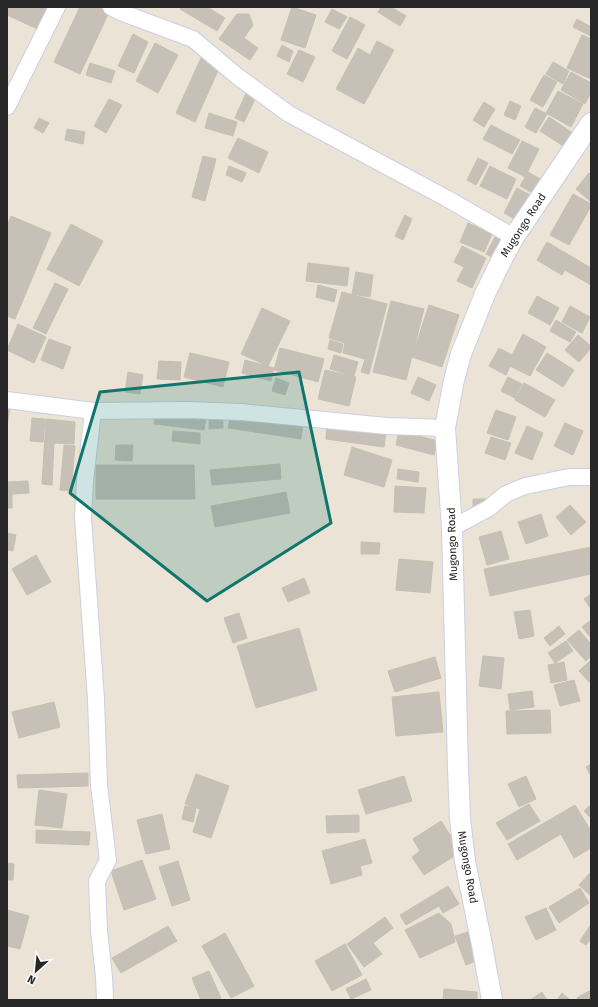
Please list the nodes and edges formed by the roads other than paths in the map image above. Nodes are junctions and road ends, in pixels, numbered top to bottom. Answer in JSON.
{"nodes":[{"id":1,"x":57,"y":7,"type":"edge"},
{"id":2,"x":111,"y":7,"type":"edge"},
{"id":3,"x":7,"y":108,"type":"edge"},
{"id":4,"x":591,"y":123,"type":"edge"},
{"id":5,"x":514,"y":237,"type":"junction"},
{"id":6,"x":7,"y":400,"type":"edge"},
{"id":7,"x":94,"y":411,"type":"junction"},
{"id":8,"x":445,"y":428,"type":"junction"},
{"id":9,"x":591,"y":468,"type":"edge"},
{"id":10,"x":569,"y":477,"type":"junction"},
{"id":11,"x":591,"y":477,"type":"edge"},
{"id":12,"x":452,"y":528,"type":"junction"},
{"id":13,"x":105,"y":1000,"type":"edge"},
{"id":14,"x":492,"y":1000,"type":"edge"}],
"edges":[{"from":1,"to":3,"type":"street"},
{"from":2,"to":5,"type":"street"},
{"from":4,"to":5,"type":"street","name":"Mugongo Road"},
{"from":5,"to":8,"type":"street","name":"Mugongo Road"},
{"from":6,"to":7,"type":"street"},
{"from":7,"to":8,"type":"street"},
{"from":7,"to":13,"type":"street"},
{"from":8,"to":12,"type":"street","name":"Mugongo Road"},
{"from":9,"to":10,"type":"street"},
{"from":10,"to":11,"type":"street"},
{"from":10,"to":12,"type":"street"},
{"from":12,"to":14,"type":"street","name":"Mugongo Road"}]}
